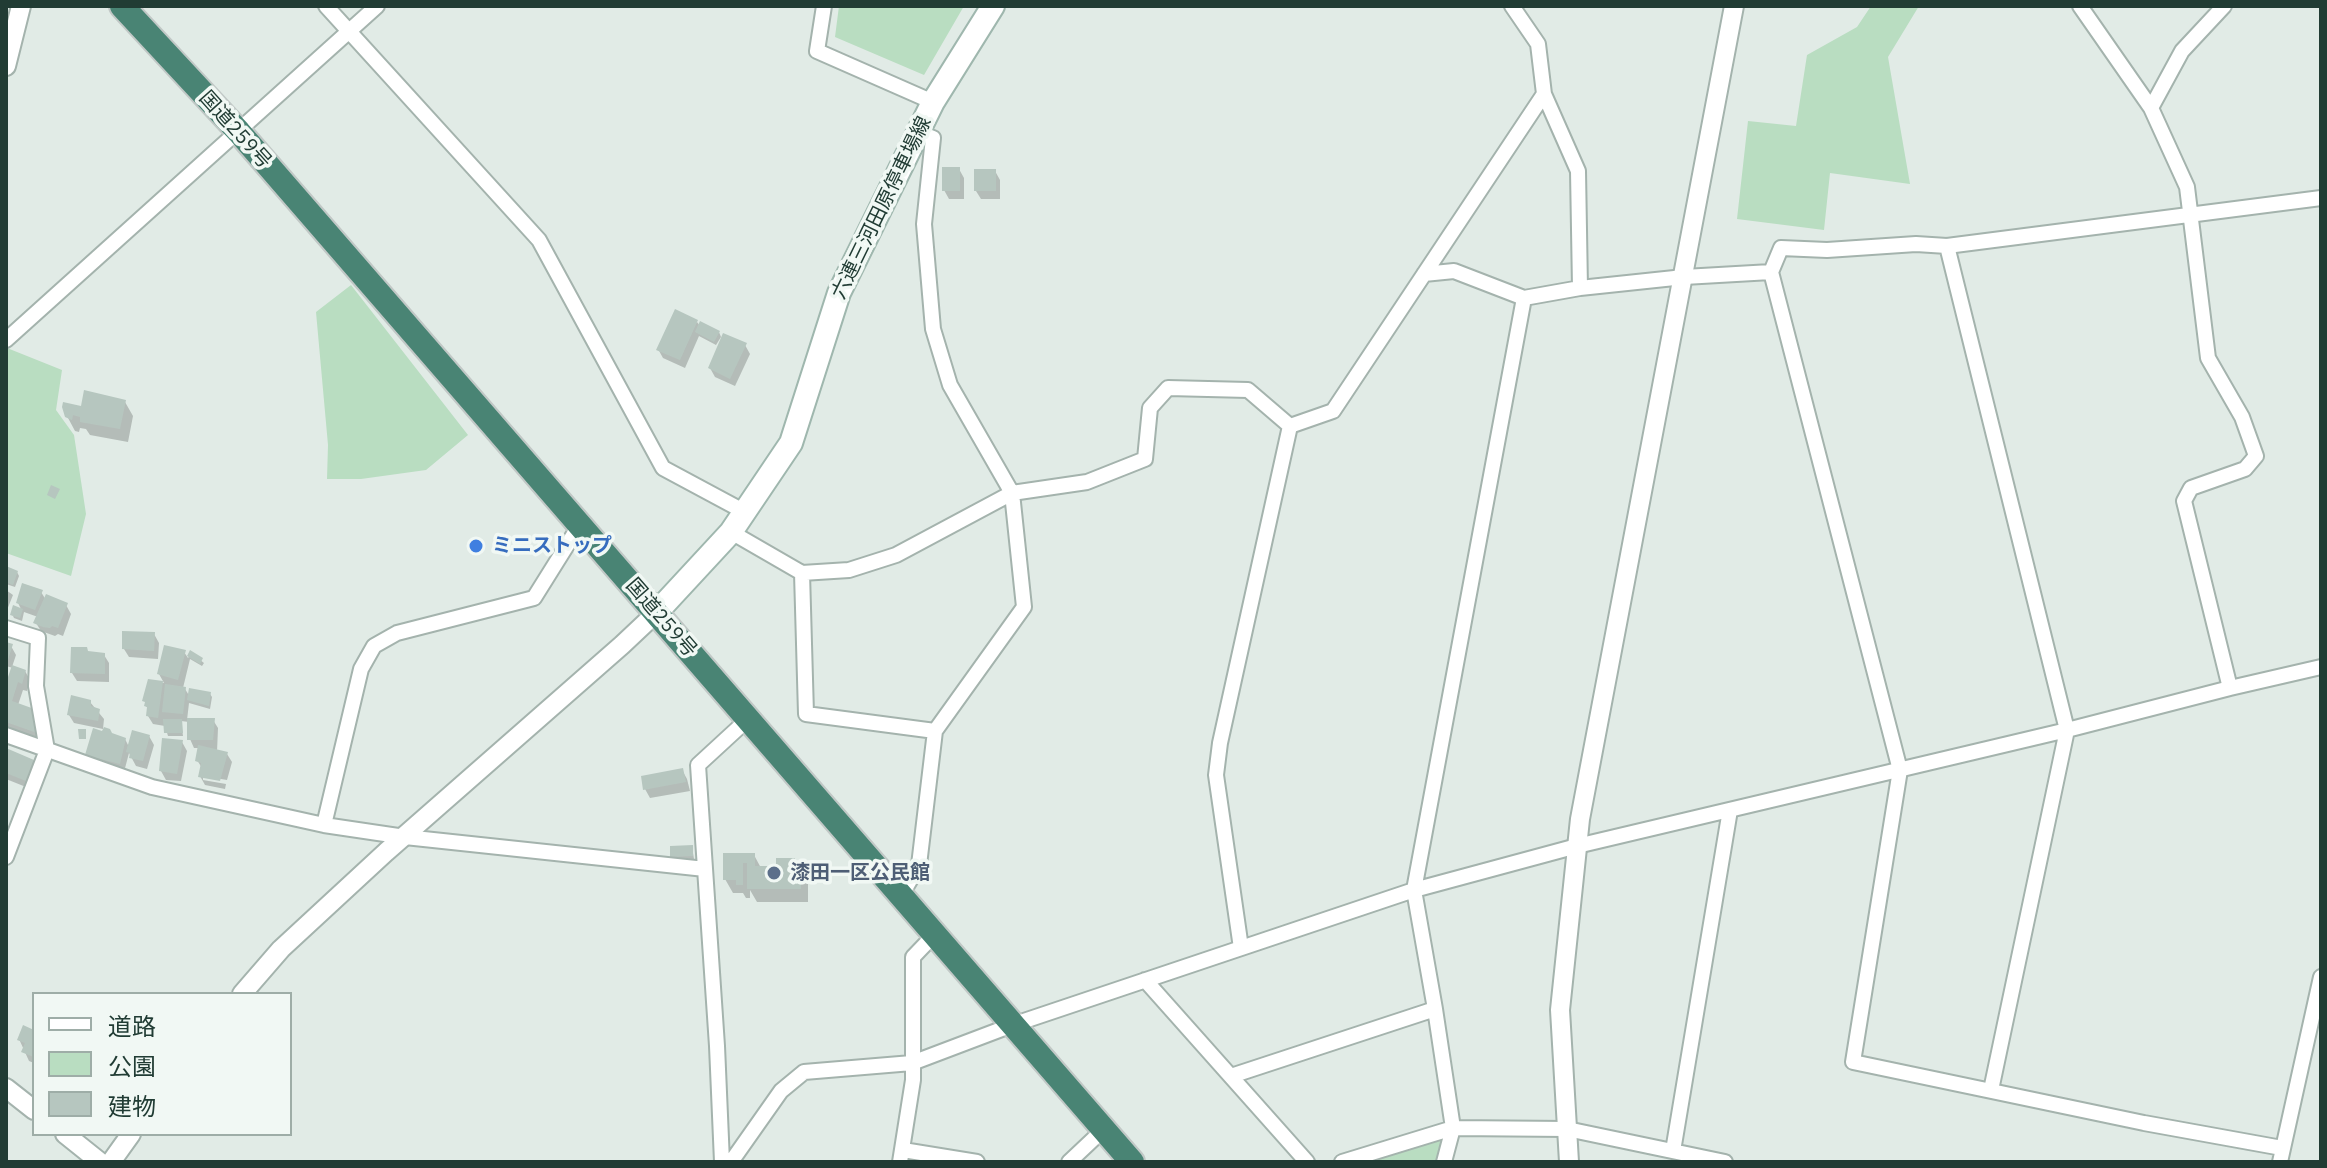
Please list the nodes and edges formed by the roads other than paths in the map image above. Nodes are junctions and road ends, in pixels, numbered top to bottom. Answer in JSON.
{"nodes":[{"id":1,"x":21,"y":6,"type":"edge"},
{"id":2,"x":122,"y":6,"type":"edge"},
{"id":3,"x":326,"y":6,"type":"edge"},
{"id":4,"x":377,"y":6,"type":"edge"},
{"id":5,"x":824,"y":6,"type":"edge"},
{"id":6,"x":993,"y":6,"type":"edge"},
{"id":7,"x":1512,"y":6,"type":"edge"},
{"id":8,"x":1734,"y":6,"type":"edge"},
{"id":9,"x":2080,"y":6,"type":"edge"},
{"id":10,"x":2224,"y":6,"type":"edge"},
{"id":11,"x":350,"y":31,"type":"junction"},
{"id":12,"x":6,"y":66,"type":"edge"},
{"id":13,"x":1544,"y":94,"type":"junction"},
{"id":14,"x":933,"y":102,"type":"junction"},
{"id":15,"x":2151,"y":108,"type":"junction"},
{"id":16,"x":239,"y":132,"type":"junction"},
{"id":17,"x":918,"y":132,"type":"junction"},
{"id":18,"x":2321,"y":198,"type":"edge"},
{"id":19,"x":2191,"y":216,"type":"junction"},
{"id":20,"x":1947,"y":246,"type":"junction"},
{"id":21,"x":1771,"y":272,"type":"junction"},
{"id":22,"x":1424,"y":274,"type":"junction"},
{"id":23,"x":1684,"y":277,"type":"junction"},
{"id":24,"x":1580,"y":288,"type":"junction"},
{"id":25,"x":1524,"y":298,"type":"junction"},
{"id":26,"x":6,"y":340,"type":"edge"},
{"id":27,"x":1290,"y":426,"type":"junction"},
{"id":28,"x":1012,"y":493,"type":"junction"},
{"id":29,"x":745,"y":512,"type":"junction"},
{"id":30,"x":579,"y":526,"type":"junction"},
{"id":31,"x":731,"y":532,"type":"junction"},
{"id":32,"x":802,"y":573,"type":"junction"},
{"id":33,"x":656,"y":613,"type":"junction"},
{"id":34,"x":6,"y":628,"type":"edge"},
{"id":35,"x":2321,"y":667,"type":"edge"},
{"id":36,"x":2230,"y":688,"type":"junction"},
{"id":37,"x":748,"y":719,"type":"junction"},
{"id":38,"x":2067,"y":730,"type":"junction"},
{"id":39,"x":935,"y":731,"type":"junction"},
{"id":40,"x":6,"y":735,"type":"edge"},
{"id":41,"x":47,"y":750,"type":"junction"},
{"id":42,"x":1900,"y":770,"type":"junction"},
{"id":43,"x":1730,"y":810,"type":"junction"},
{"id":44,"x":324,"y":825,"type":"junction"},
{"id":45,"x":10,"y":835,"type":"edge"},
{"id":46,"x":405,"y":837,"type":"junction"},
{"id":47,"x":1577,"y":846,"type":"junction"},
{"id":48,"x":6,"y":857,"type":"edge"},
{"id":49,"x":705,"y":869,"type":"junction"},
{"id":50,"x":1414,"y":890,"type":"junction"},
{"id":51,"x":902,"y":894,"type":"junction"},
{"id":52,"x":936,"y":933,"type":"junction"},
{"id":53,"x":1241,"y":948,"type":"junction"},
{"id":54,"x":2321,"y":977,"type":"edge"},
{"id":55,"x":1145,"y":980,"type":"junction"},
{"id":56,"x":244,"y":992,"type":"edge"},
{"id":57,"x":1435,"y":1009,"type":"junction"},
{"id":58,"x":1015,"y":1024,"type":"junction"},
{"id":59,"x":912,"y":1063,"type":"junction"},
{"id":60,"x":1231,"y":1076,"type":"junction"},
{"id":61,"x":6,"y":1088,"type":"edge"},
{"id":62,"x":1991,"y":1090,"type":"junction"},
{"id":63,"x":32,"y":1108,"type":"edge"},
{"id":64,"x":1453,"y":1128,"type":"junction"},
{"id":65,"x":1104,"y":1129,"type":"junction"},
{"id":66,"x":1567,"y":1129,"type":"junction"},
{"id":67,"x":68,"y":1136,"type":"edge"},
{"id":68,"x":130,"y":1136,"type":"edge"},
{"id":69,"x":1673,"y":1151,"type":"junction"},
{"id":70,"x":2281,"y":1155,"type":"edge"},
{"id":71,"x":901,"y":1156,"type":"edge"},
{"id":72,"x":100,"y":1162,"type":"edge"},
{"id":73,"x":111,"y":1162,"type":"edge"},
{"id":74,"x":722,"y":1162,"type":"edge"},
{"id":75,"x":731,"y":1162,"type":"edge"},
{"id":76,"x":977,"y":1162,"type":"edge"},
{"id":77,"x":1069,"y":1162,"type":"edge"},
{"id":78,"x":1132,"y":1162,"type":"edge"},
{"id":79,"x":1307,"y":1162,"type":"edge"},
{"id":80,"x":1342,"y":1162,"type":"edge"},
{"id":81,"x":1444,"y":1162,"type":"edge"},
{"id":82,"x":1569,"y":1162,"type":"edge"},
{"id":83,"x":1725,"y":1162,"type":"edge"}],
"edges":[{"from":1,"to":12,"type":"street"},
{"from":2,"to":16,"type":"highway","name":"国道259号"},
{"from":3,"to":11,"type":"street"},
{"from":4,"to":11,"type":"street"},
{"from":5,"to":14,"type":"street"},
{"from":6,"to":14,"type":"main road","name":"六連三河田原停車場線"},
{"from":7,"to":13,"type":"street"},
{"from":8,"to":23,"type":"street"},
{"from":9,"to":15,"type":"street"},
{"from":10,"to":15,"type":"street"},
{"from":11,"to":16,"type":"street"},
{"from":11,"to":29,"type":"street"},
{"from":13,"to":22,"type":"street"},
{"from":13,"to":24,"type":"street"},
{"from":14,"to":17,"type":"main road","name":"六連三河田原停車場線"},
{"from":15,"to":19,"type":"street"},
{"from":16,"to":26,"type":"street"},
{"from":16,"to":30,"type":"highway","name":"国道259号"},
{"from":17,"to":28,"type":"street"},
{"from":17,"to":29,"type":"main road","name":"六連三河田原停車場線"},
{"from":18,"to":19,"type":"street"},
{"from":19,"to":20,"type":"street"},
{"from":19,"to":36,"type":"street"},
{"from":20,"to":21,"type":"street"},
{"from":20,"to":38,"type":"street"},
{"from":21,"to":23,"type":"street"},
{"from":21,"to":42,"type":"street"},
{"from":22,"to":25,"type":"street"},
{"from":22,"to":27,"type":"street"},
{"from":23,"to":24,"type":"street"},
{"from":23,"to":47,"type":"street"},
{"from":24,"to":25,"type":"street"},
{"from":25,"to":50,"type":"street"},
{"from":27,"to":28,"type":"street"},
{"from":27,"to":53,"type":"street"},
{"from":28,"to":32,"type":"street"},
{"from":28,"to":39,"type":"street"},
{"from":29,"to":31,"type":"main road","name":"六連三河田原停車場線"},
{"from":30,"to":33,"type":"highway","name":"国道259号"},
{"from":30,"to":44,"type":"street"},
{"from":31,"to":32,"type":"street"},
{"from":31,"to":33,"type":"main road","name":"六連三河田原停車場線"},
{"from":32,"to":39,"type":"street"},
{"from":33,"to":37,"type":"highway","name":"国道259号"},
{"from":33,"to":46,"type":"street"},
{"from":34,"to":41,"type":"street"},
{"from":35,"to":36,"type":"street"},
{"from":36,"to":38,"type":"street"},
{"from":37,"to":49,"type":"street"},
{"from":37,"to":51,"type":"highway","name":"国道259号"},
{"from":38,"to":42,"type":"street"},
{"from":38,"to":62,"type":"street"},
{"from":39,"to":51,"type":"street"},
{"from":40,"to":41,"type":"street"},
{"from":41,"to":44,"type":"street"},
{"from":41,"to":45,"type":"street"},
{"from":42,"to":43,"type":"street"},
{"from":42,"to":62,"type":"street"},
{"from":43,"to":47,"type":"street"},
{"from":43,"to":69,"type":"street"},
{"from":44,"to":46,"type":"street"},
{"from":45,"to":48,"type":"street"},
{"from":46,"to":49,"type":"street"},
{"from":46,"to":56,"type":"street"},
{"from":47,"to":50,"type":"street"},
{"from":47,"to":66,"type":"street"},
{"from":49,"to":74,"type":"street"},
{"from":50,"to":53,"type":"street"},
{"from":50,"to":57,"type":"street"},
{"from":51,"to":52,"type":"highway","name":"国道259号"},
{"from":52,"to":58,"type":"highway","name":"国道259号"},
{"from":52,"to":59,"type":"street"},
{"from":53,"to":55,"type":"street"},
{"from":54,"to":70,"type":"street"},
{"from":55,"to":58,"type":"street"},
{"from":55,"to":60,"type":"street"},
{"from":57,"to":60,"type":"street"},
{"from":57,"to":64,"type":"street"},
{"from":58,"to":59,"type":"street"},
{"from":58,"to":65,"type":"highway","name":"国道259号"},
{"from":59,"to":71,"type":"street"},
{"from":59,"to":75,"type":"street"},
{"from":60,"to":79,"type":"street"},
{"from":61,"to":63,"type":"street"},
{"from":62,"to":70,"type":"street"},
{"from":64,"to":66,"type":"street"},
{"from":64,"to":80,"type":"street"},
{"from":64,"to":81,"type":"street"},
{"from":65,"to":77,"type":"street"},
{"from":65,"to":78,"type":"highway","name":"国道259号"},
{"from":66,"to":69,"type":"street"},
{"from":66,"to":82,"type":"street"},
{"from":67,"to":72,"type":"street"},
{"from":68,"to":73,"type":"street"},
{"from":69,"to":83,"type":"street"},
{"from":71,"to":76,"type":"street"}]}
